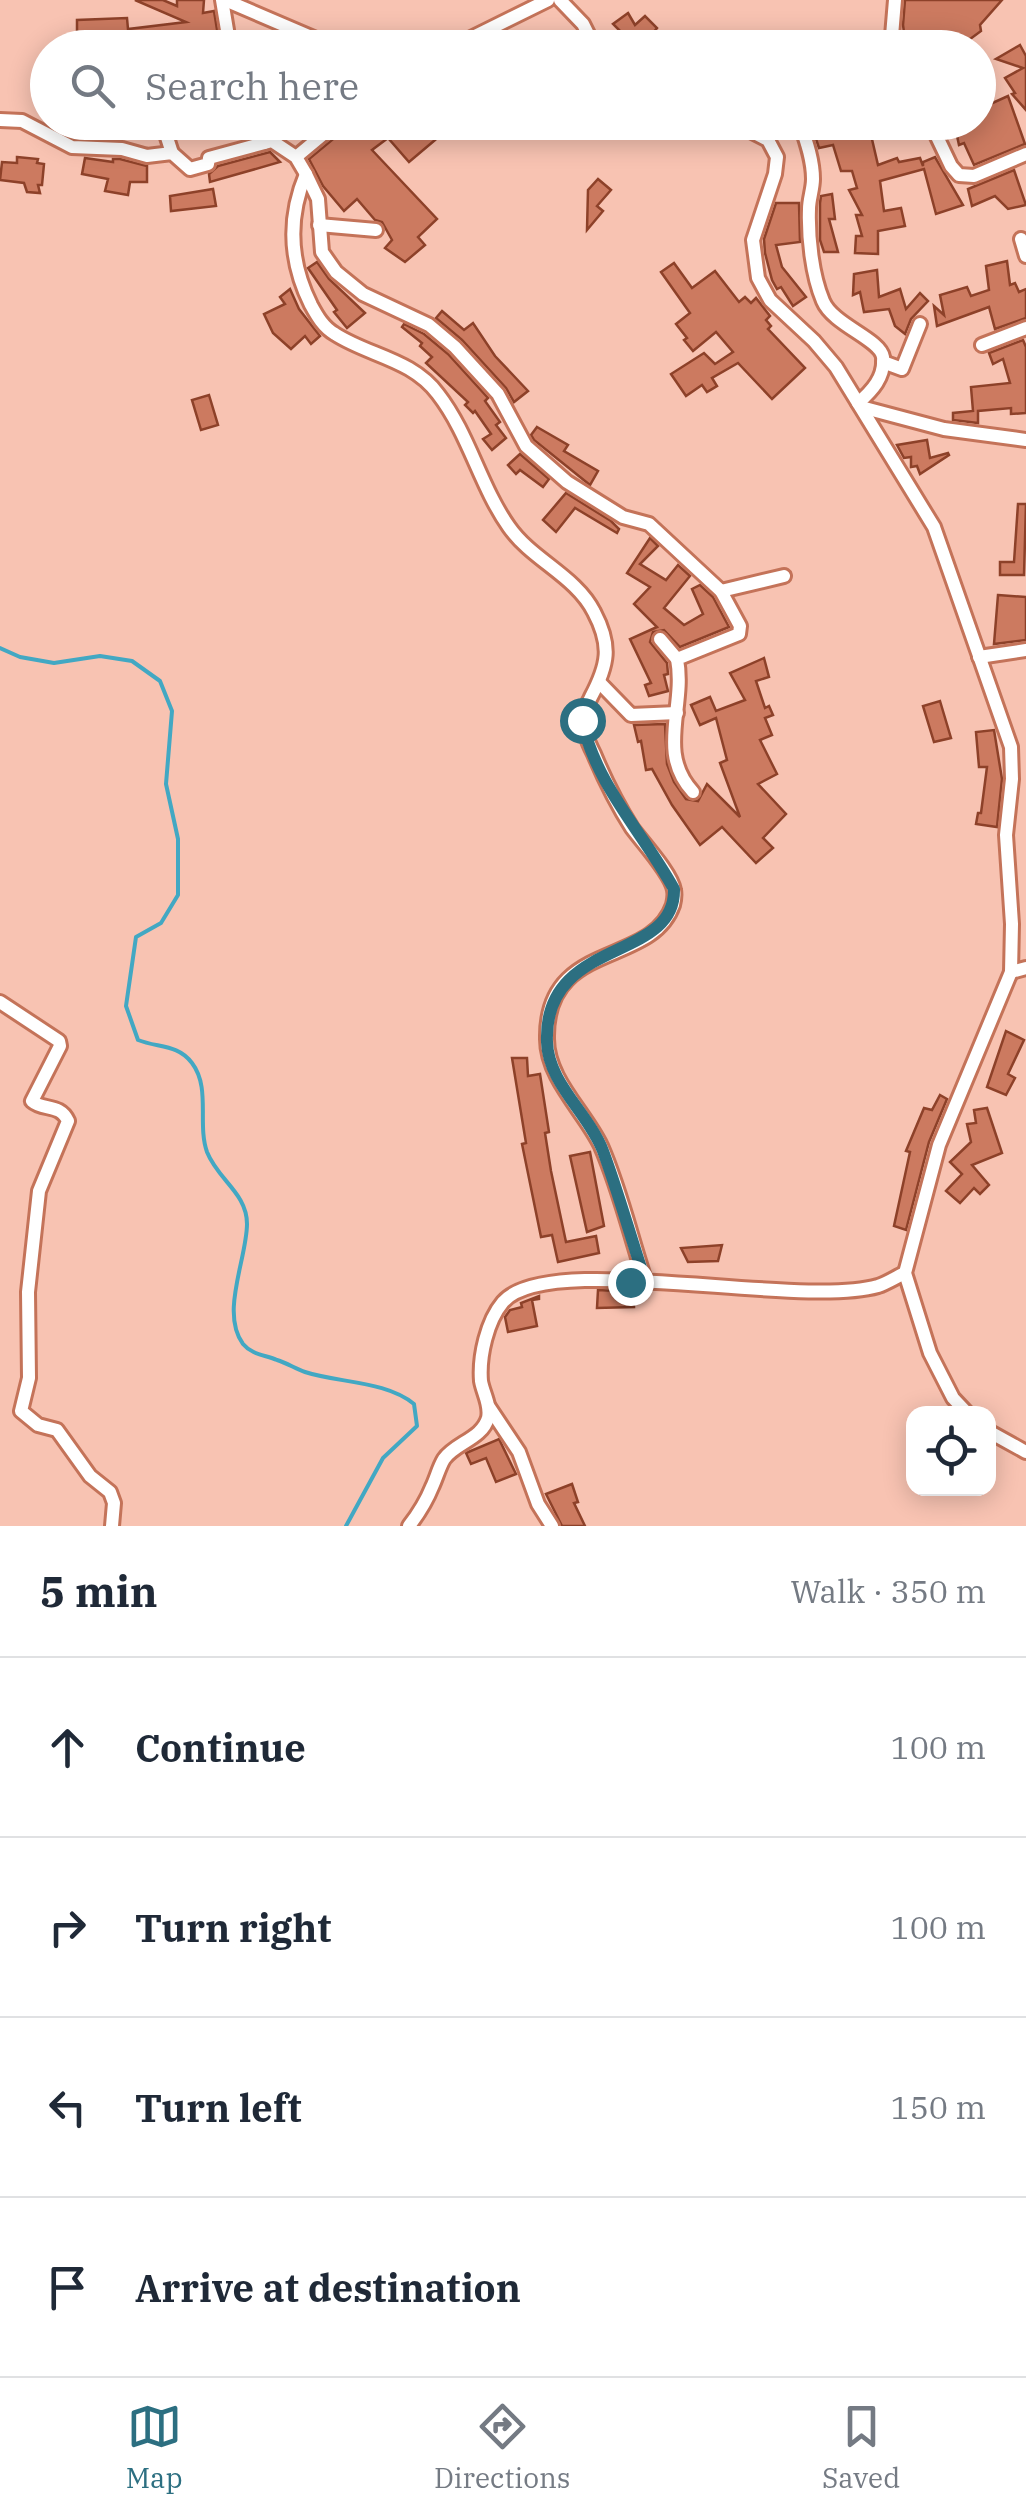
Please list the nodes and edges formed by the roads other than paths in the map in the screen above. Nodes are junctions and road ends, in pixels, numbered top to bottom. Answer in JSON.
{"nodes":[{"id":1,"x":224,"y":0,"type":"edge"},
{"id":2,"x":548,"y":0,"type":"edge"},
{"id":3,"x":560,"y":0,"type":"edge"},
{"id":4,"x":895,"y":0,"type":"edge"},
{"id":5,"x":228,"y":30,"type":"edge"},
{"id":6,"x":295,"y":30,"type":"edge"},
{"id":7,"x":487,"y":30,"type":"edge"},
{"id":8,"x":586,"y":30,"type":"edge"},
{"id":9,"x":892,"y":30,"type":"edge"},
{"id":10,"x":0,"y":120,"type":"edge"},
{"id":11,"x":30,"y":125,"type":"edge"},
{"id":12,"x":59,"y":140,"type":"edge"},
{"id":13,"x":168,"y":140,"type":"edge"},
{"id":14,"x":262,"y":140,"type":"edge"},
{"id":15,"x":316,"y":140,"type":"edge"},
{"id":16,"x":768,"y":140,"type":"edge"},
{"id":17,"x":800,"y":140,"type":"edge"},
{"id":18,"x":938,"y":140,"type":"edge"},
{"id":19,"x":264,"y":143,"type":"junction"},
{"id":20,"x":172,"y":154,"type":"junction"},
{"id":21,"x":1026,"y":154,"type":"edge"},
{"id":22,"x":296,"y":157,"type":"junction"},
{"id":23,"x":306,"y":174,"type":"junction"},
{"id":24,"x":319,"y":225,"type":"junction"},
{"id":25,"x":376,"y":230,"type":"dead end"},
{"id":26,"x":1021,"y":239,"type":"dead end"},
{"id":27,"x":1026,"y":256,"type":"edge"},
{"id":28,"x":920,"y":324,"type":"dead end"},
{"id":29,"x":1026,"y":328,"type":"edge"},
{"id":30,"x":982,"y":344,"type":"dead end"},
{"id":31,"x":883,"y":362,"type":"junction"},
{"id":32,"x":859,"y":405,"type":"junction"},
{"id":33,"x":1026,"y":440,"type":"edge"},
{"id":34,"x":784,"y":576,"type":"dead end"},
{"id":35,"x":720,"y":591,"type":"junction"},
{"id":36,"x":660,"y":639,"type":"dead end"},
{"id":37,"x":1026,"y":650,"type":"edge"},
{"id":38,"x":677,"y":658,"type":"junction"},
{"id":39,"x":979,"y":658,"type":"junction"},
{"id":40,"x":599,"y":682,"type":"junction"},
{"id":41,"x":677,"y":713,"type":"junction"},
{"id":42,"x":693,"y":792,"type":"dead end"},
{"id":43,"x":1026,"y":968,"type":"edge"},
{"id":44,"x":1011,"y":972,"type":"junction"},
{"id":45,"x":0,"y":1002,"type":"edge"},
{"id":46,"x":905,"y":1273,"type":"junction"},
{"id":47,"x":646,"y":1283,"type":"junction"},
{"id":48,"x":960,"y":1406,"type":"edge"},
{"id":49,"x":489,"y":1408,"type":"junction"},
{"id":50,"x":996,"y":1435,"type":"edge"},
{"id":51,"x":1026,"y":1452,"type":"edge"},
{"id":52,"x":112,"y":1526,"type":"edge"},
{"id":53,"x":409,"y":1526,"type":"edge"},
{"id":54,"x":552,"y":1526,"type":"edge"}],
"edges":[{"from":1,"to":5,"type":"street"},
{"from":1,"to":6,"type":"street"},
{"from":2,"to":7,"type":"street"},
{"from":3,"to":8,"type":"street"},
{"from":4,"to":9,"type":"street"},
{"from":10,"to":11,"type":"street"},
{"from":12,"to":20,"type":"street"},
{"from":13,"to":20,"type":"street"},
{"from":14,"to":19,"type":"street"},
{"from":15,"to":22,"type":"street"},
{"from":16,"to":32,"type":"street"},
{"from":17,"to":31,"type":"street"},
{"from":18,"to":21,"type":"street"},
{"from":19,"to":20,"type":"street"},
{"from":19,"to":22,"type":"street"},
{"from":22,"to":23,"type":"street"},
{"from":23,"to":24,"type":"street"},
{"from":23,"to":40,"type":"street"},
{"from":24,"to":25,"type":"street"},
{"from":24,"to":35,"type":"street"},
{"from":26,"to":27,"type":"street"},
{"from":28,"to":31,"type":"street"},
{"from":29,"to":30,"type":"street"},
{"from":31,"to":32,"type":"street"},
{"from":32,"to":33,"type":"street"},
{"from":32,"to":39,"type":"street"},
{"from":34,"to":35,"type":"street"},
{"from":35,"to":38,"type":"street"},
{"from":36,"to":38,"type":"street"},
{"from":37,"to":39,"type":"street"},
{"from":38,"to":41,"type":"street"},
{"from":39,"to":44,"type":"street"},
{"from":40,"to":41,"type":"street"},
{"from":40,"to":47,"type":"street"},
{"from":41,"to":42,"type":"street"},
{"from":43,"to":44,"type":"street"},
{"from":44,"to":46,"type":"street"},
{"from":45,"to":52,"type":"street"},
{"from":46,"to":47,"type":"street"},
{"from":46,"to":48,"type":"street"},
{"from":47,"to":49,"type":"street"},
{"from":49,"to":53,"type":"street"},
{"from":49,"to":54,"type":"street"},
{"from":50,"to":51,"type":"street"}]}
